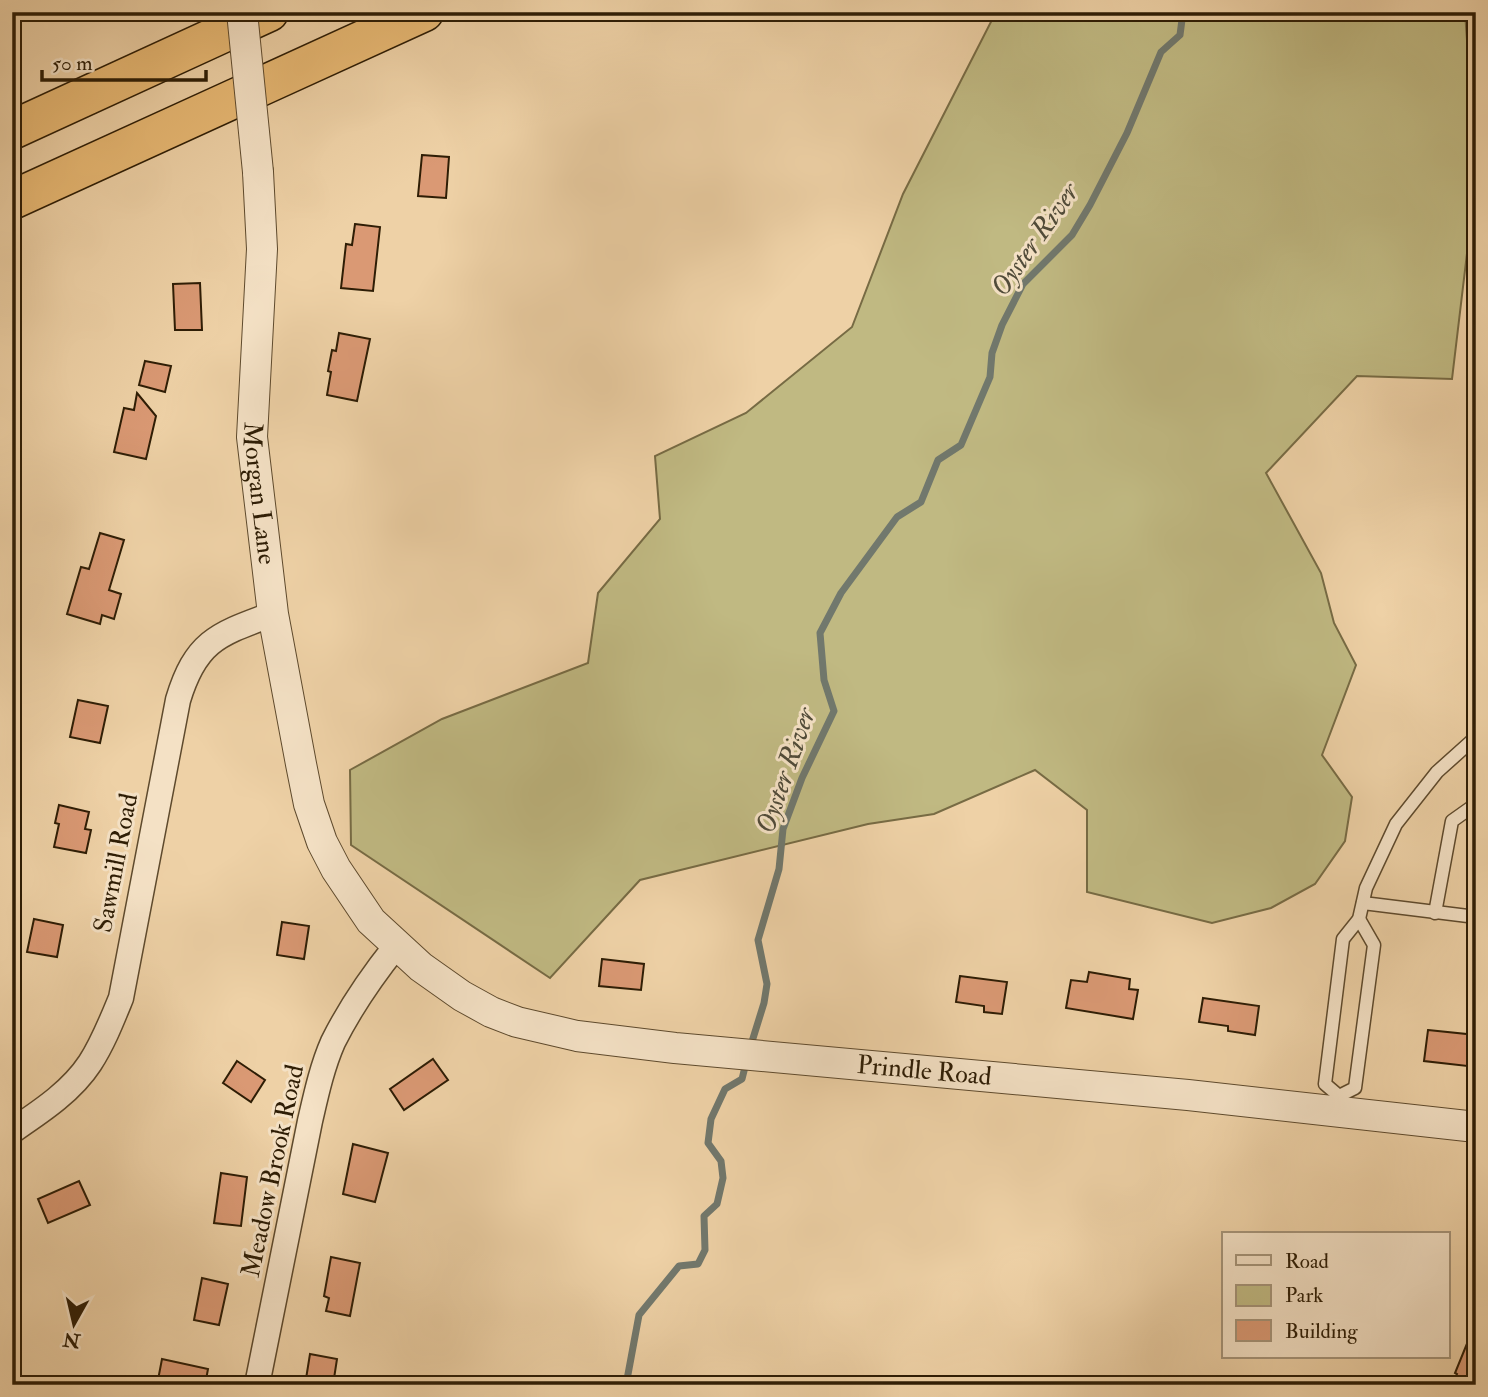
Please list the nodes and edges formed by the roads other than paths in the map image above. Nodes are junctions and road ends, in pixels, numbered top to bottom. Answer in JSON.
{"nodes":[{"id":1,"x":242,"y":12,"type":"edge"},
{"id":2,"x":270,"y":12,"type":"edge"},
{"id":3,"x":424,"y":12,"type":"edge"},
{"id":4,"x":12,"y":130,"type":"edge"},
{"id":5,"x":12,"y":200,"type":"edge"},
{"id":6,"x":274,"y":614,"type":"junction"},
{"id":7,"x":1476,"y":737,"type":"edge"},
{"id":8,"x":1476,"y":804,"type":"edge"},
{"id":9,"x":1363,"y":903,"type":"junction"},
{"id":10,"x":1435,"y":913,"type":"junction"},
{"id":11,"x":1476,"y":917,"type":"edge"},
{"id":12,"x":1359,"y":919,"type":"junction"},
{"id":13,"x":396,"y":946,"type":"junction"},
{"id":14,"x":1338,"y":1103,"type":"junction"},
{"id":15,"x":1476,"y":1127,"type":"edge"},
{"id":16,"x":12,"y":1132,"type":"edge"},
{"id":17,"x":257,"y":1385,"type":"edge"}],
"edges":[{"from":1,"to":6,"type":"street","name":"Morgan Lane","bridge":true},
{"from":2,"to":4,"type":"highway"},
{"from":3,"to":5,"type":"highway"},
{"from":6,"to":13,"type":"street","name":"Morgan Lane"},
{"from":6,"to":16,"type":"street","name":"Sawmill Road"},
{"from":7,"to":9,"type":"lane"},
{"from":8,"to":10,"type":"lane"},
{"from":9,"to":10,"type":"lane"},
{"from":9,"to":12,"type":"lane"},
{"from":10,"to":11,"type":"lane"},
{"from":12,"to":14,"type":"lane"},
{"from":12,"to":14,"type":"lane"},
{"from":13,"to":14,"type":"street","name":"Prindle Road"},
{"from":13,"to":17,"type":"street","name":"Meadow Brook Road"},
{"from":14,"to":15,"type":"street","name":"Prindle Road"}]}
